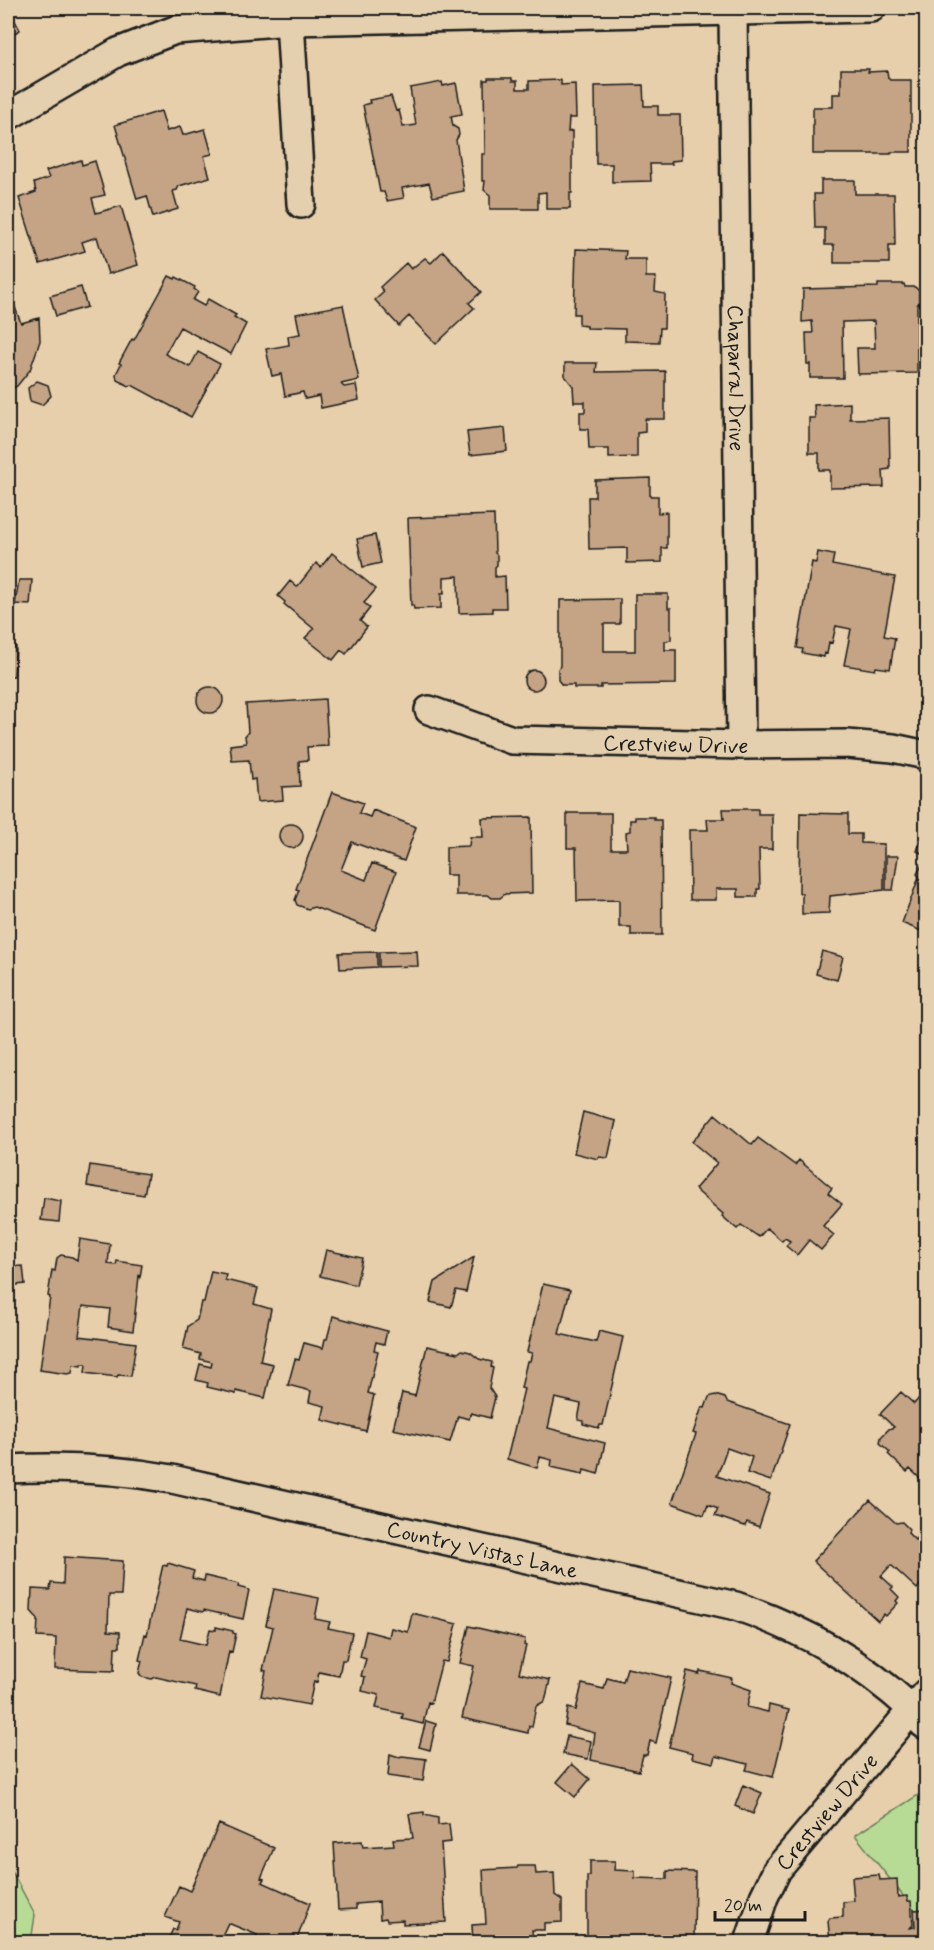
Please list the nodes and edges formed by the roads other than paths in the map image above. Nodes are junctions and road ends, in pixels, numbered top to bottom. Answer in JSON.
{"nodes":[{"id":1,"x":871,"y":8,"type":"edge"},
{"id":2,"x":733,"y":10,"type":"junction"},
{"id":3,"x":290,"y":21,"type":"junction"},
{"id":4,"x":8,"y":116,"type":"edge"},
{"id":5,"x":301,"y":204,"type":"dead end"},
{"id":6,"x":429,"y":710,"type":"dead end"},
{"id":7,"x":741,"y":745,"type":"junction"},
{"id":8,"x":927,"y":755,"type":"edge"},
{"id":9,"x":8,"y":1469,"type":"edge"},
{"id":10,"x":922,"y":1708,"type":"edge"},
{"id":11,"x":749,"y":1942,"type":"edge"}],
"edges":[{"from":1,"to":2,"type":"street"},
{"from":2,"to":3,"type":"street"},
{"from":2,"to":7,"type":"street","name":"Chaparral Drive"},
{"from":3,"to":4,"type":"street"},
{"from":3,"to":5,"type":"street"},
{"from":6,"to":7,"type":"street","name":"Crestview Drive"},
{"from":7,"to":8,"type":"street","name":"Crestview Drive"},
{"from":9,"to":10,"type":"street","name":"Country Vistas Lane"},
{"from":10,"to":11,"type":"street","name":"Crestview Drive"}]}
